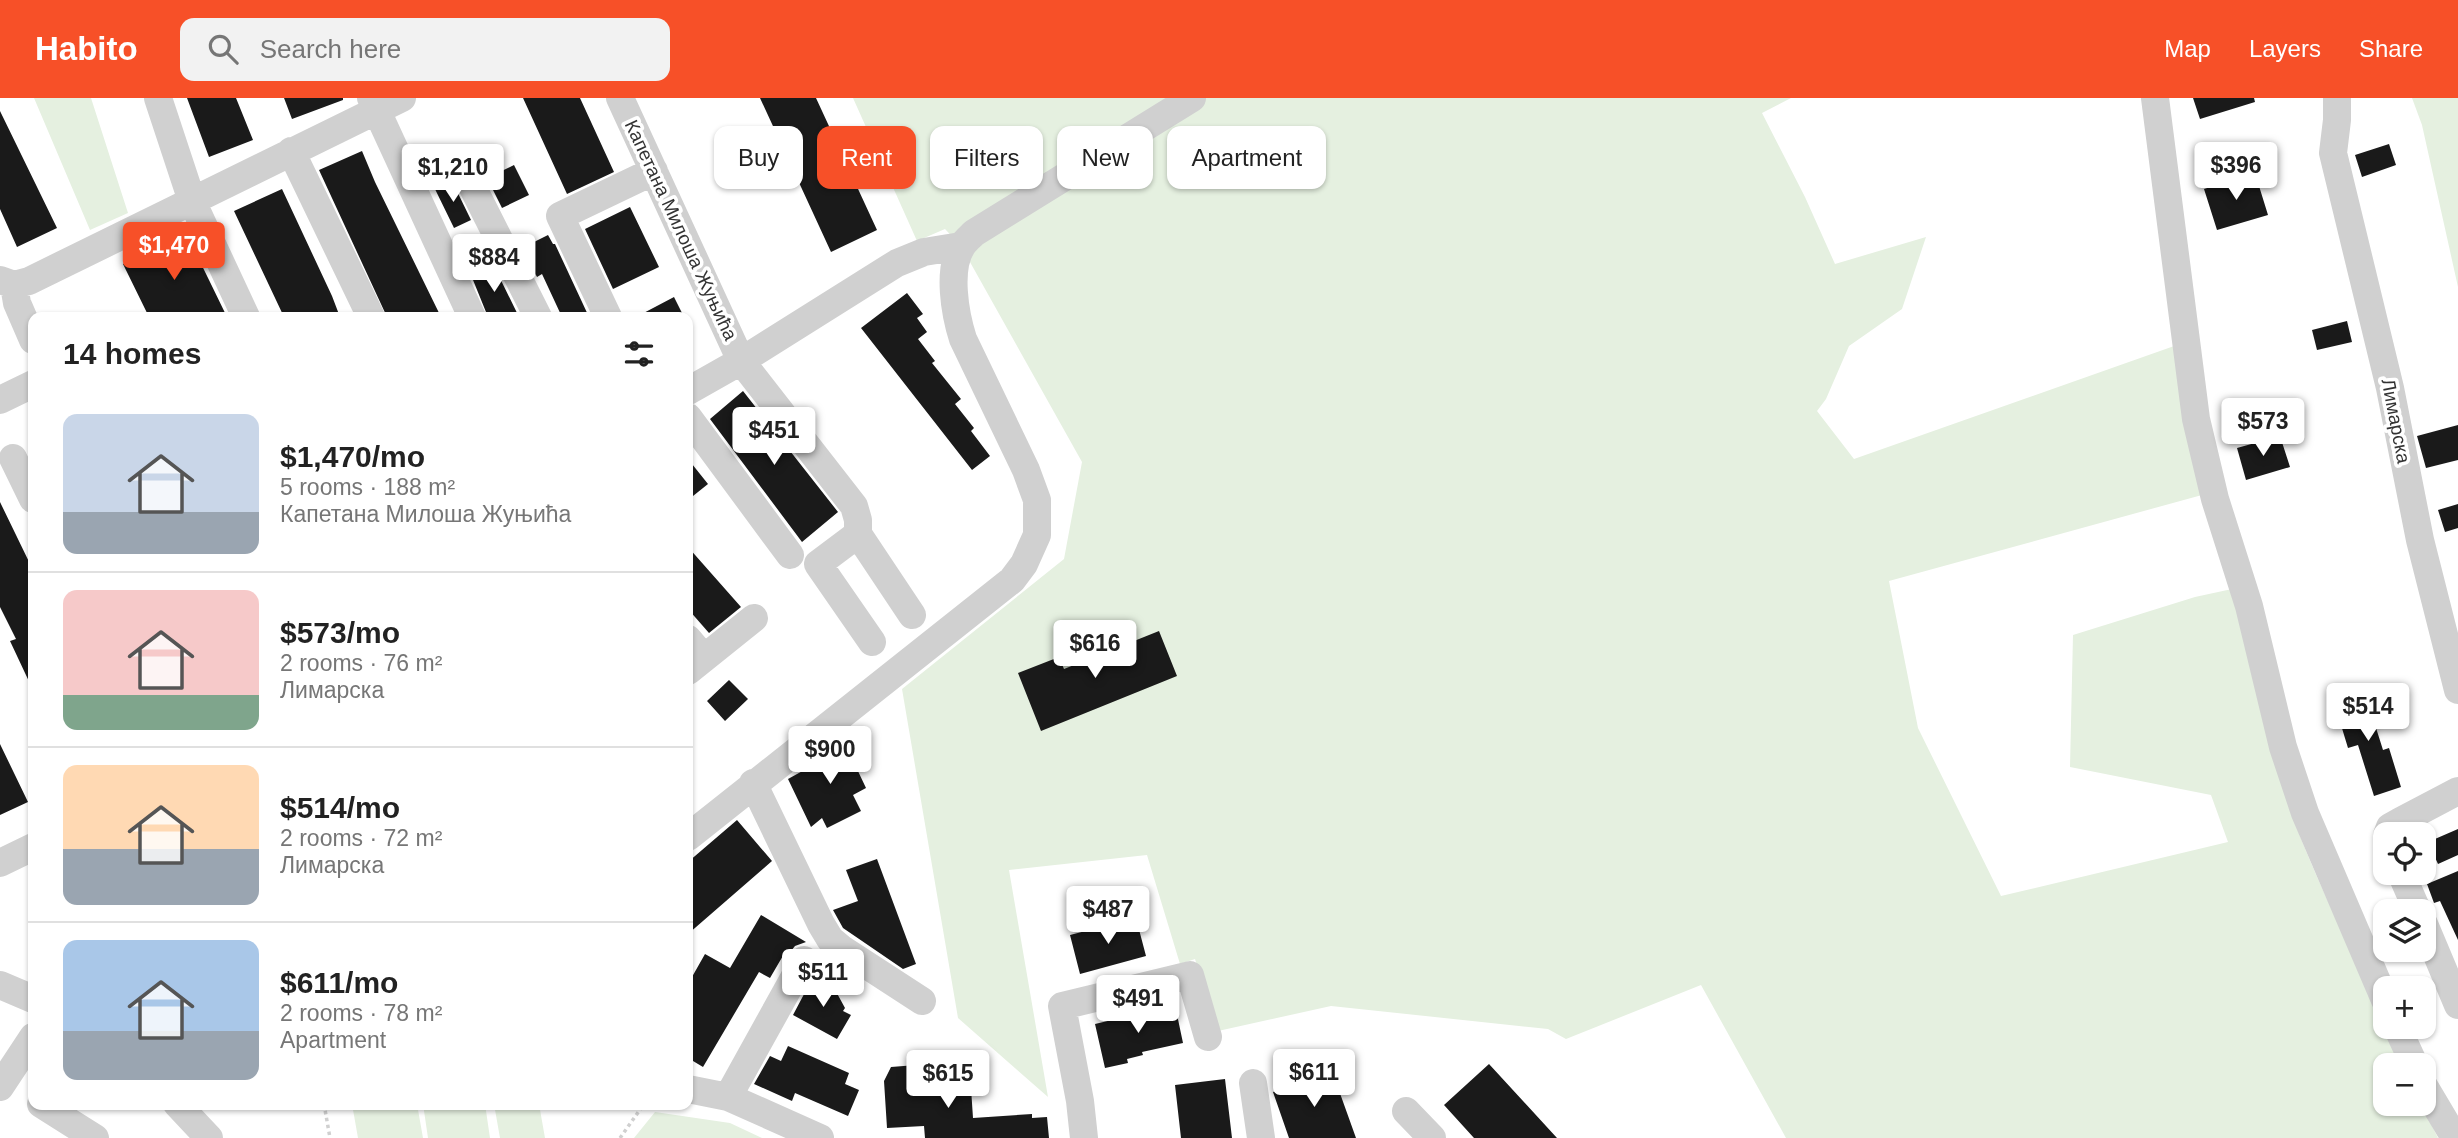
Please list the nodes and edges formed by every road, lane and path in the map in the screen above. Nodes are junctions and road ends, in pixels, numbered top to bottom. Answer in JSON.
{"nodes":[{"id":1,"x":158,"y":98,"type":"edge"},
{"id":2,"x":402,"y":98,"type":"edge"},
{"id":3,"x":620,"y":98,"type":"edge"},
{"id":4,"x":1192,"y":98,"type":"edge"},
{"id":5,"x":2155,"y":98,"type":"edge"},
{"id":6,"x":2337,"y":98,"type":"edge"},
{"id":7,"x":373,"y":104,"type":"edge"},
{"id":8,"x":291,"y":151,"type":"junction"},
{"id":9,"x":654,"y":171,"type":"junction"},
{"id":10,"x":466,"y":174,"type":"dead end"},
{"id":11,"x":192,"y":201,"type":"junction"},
{"id":12,"x":961,"y":246,"type":"junction"},
{"id":13,"x":7,"y":283,"type":"edge"},
{"id":14,"x":244,"y":312,"type":"edge"},
{"id":15,"x":369,"y":312,"type":"edge"},
{"id":16,"x":470,"y":312,"type":"edge"},
{"id":17,"x":535,"y":312,"type":"edge"},
{"id":18,"x":606,"y":312,"type":"edge"},
{"id":19,"x":28,"y":328,"type":"edge"},
{"id":20,"x":741,"y":361,"type":"junction"},
{"id":21,"x":28,"y":386,"type":"edge"},
{"id":22,"x":693,"y":388,"type":"edge"},
{"id":23,"x":0,"y":400,"type":"edge"},
{"id":24,"x":693,"y":424,"type":"edge"},
{"id":25,"x":13,"y":458,"type":"dead end"},
{"id":26,"x":28,"y":489,"type":"edge"},
{"id":27,"x":858,"y":534,"type":"junction"},
{"id":28,"x":790,"y":555,"type":"dead end"},
{"id":29,"x":912,"y":615,"type":"dead end"},
{"id":30,"x":754,"y":618,"type":"dead end"},
{"id":31,"x":872,"y":642,"type":"dead end"},
{"id":32,"x":693,"y":656,"type":"edge"},
{"id":33,"x":2458,"y":690,"type":"edge"},
{"id":34,"x":753,"y":783,"type":"junction"},
{"id":35,"x":2458,"y":791,"type":"edge"},
{"id":36,"x":2399,"y":822,"type":"edge"},
{"id":37,"x":693,"y":833,"type":"edge"},
{"id":38,"x":28,"y":849,"type":"edge"},
{"id":39,"x":0,"y":863,"type":"edge"},
{"id":40,"x":2436,"y":953,"type":"edge"},
{"id":41,"x":804,"y":960,"type":"dead end"},
{"id":42,"x":2375,"y":976,"type":"edge"},
{"id":43,"x":0,"y":985,"type":"edge"},
{"id":44,"x":28,"y":997,"type":"edge"},
{"id":45,"x":922,"y":1001,"type":"dead end"},
{"id":46,"x":2458,"y":1005,"type":"edge"},
{"id":47,"x":1208,"y":1037,"type":"dead end"},
{"id":48,"x":28,"y":1045,"type":"edge"},
{"id":49,"x":1253,"y":1083,"type":"dead end"},
{"id":50,"x":2,"y":1084,"type":"edge"},
{"id":51,"x":693,"y":1090,"type":"edge"},
{"id":52,"x":28,"y":1097,"type":"edge"},
{"id":53,"x":728,"y":1097,"type":"junction"},
{"id":54,"x":2436,"y":1106,"type":"edge"},
{"id":55,"x":51,"y":1110,"type":"edge"},
{"id":56,"x":183,"y":1110,"type":"edge"},
{"id":57,"x":325,"y":1110,"type":"edge"},
{"id":58,"x":640,"y":1110,"type":"edge"},
{"id":59,"x":1406,"y":1111,"type":"dead end"},
{"id":60,"x":95,"y":1138,"type":"edge"},
{"id":61,"x":209,"y":1138,"type":"edge"},
{"id":62,"x":330,"y":1138,"type":"edge"},
{"id":63,"x":620,"y":1138,"type":"edge"},
{"id":64,"x":820,"y":1138,"type":"edge"},
{"id":65,"x":1084,"y":1138,"type":"edge"},
{"id":66,"x":1261,"y":1138,"type":"edge"},
{"id":67,"x":1432,"y":1138,"type":"edge"},
{"id":68,"x":2455,"y":1138,"type":"edge"}],
"edges":[{"from":1,"to":11,"type":"street"},
{"from":2,"to":7,"type":"street"},
{"from":3,"to":9,"type":"street","name":"Капетана Милоша Жуњића"},
{"from":4,"to":12,"type":"street"},
{"from":5,"to":42,"type":"street"},
{"from":6,"to":33,"type":"street","name":"Лимарска"},
{"from":7,"to":8,"type":"street"},
{"from":7,"to":16,"type":"street"},
{"from":8,"to":11,"type":"street"},
{"from":8,"to":15,"type":"street"},
{"from":9,"to":18,"type":"street"},
{"from":9,"to":20,"type":"street","name":"Капетана Милоша Жуњића"},
{"from":10,"to":17,"type":"street"},
{"from":11,"to":13,"type":"street"},
{"from":11,"to":14,"type":"street"},
{"from":12,"to":20,"type":"street","name":"Капетана Милоша Жуњића"},
{"from":12,"to":34,"type":"street"},
{"from":13,"to":19,"type":"street"},
{"from":20,"to":22,"type":"street","name":"Капетана Милоша Жуњића"},
{"from":20,"to":27,"type":"street"},
{"from":21,"to":23,"type":"street"},
{"from":24,"to":28,"type":"street"},
{"from":25,"to":26,"type":"street"},
{"from":27,"to":29,"type":"street"},
{"from":27,"to":31,"type":"street"},
{"from":30,"to":32,"type":"street"},
{"from":34,"to":37,"type":"street"},
{"from":34,"to":45,"type":"street"},
{"from":35,"to":36,"type":"street"},
{"from":38,"to":39,"type":"street"},
{"from":40,"to":46,"type":"street"},
{"from":41,"to":53,"type":"street"},
{"from":43,"to":44,"type":"street"},
{"from":47,"to":65,"type":"street"},
{"from":48,"to":50,"type":"street"},
{"from":49,"to":66,"type":"street"},
{"from":50,"to":52,"type":"street"},
{"from":51,"to":53,"type":"street"},
{"from":53,"to":64,"type":"street"},
{"from":54,"to":68,"type":"street"},
{"from":55,"to":60,"type":"street"},
{"from":56,"to":61,"type":"street"},
{"from":57,"to":62,"type":"path"},
{"from":58,"to":63,"type":"path"},
{"from":59,"to":67,"type":"street"}]}
